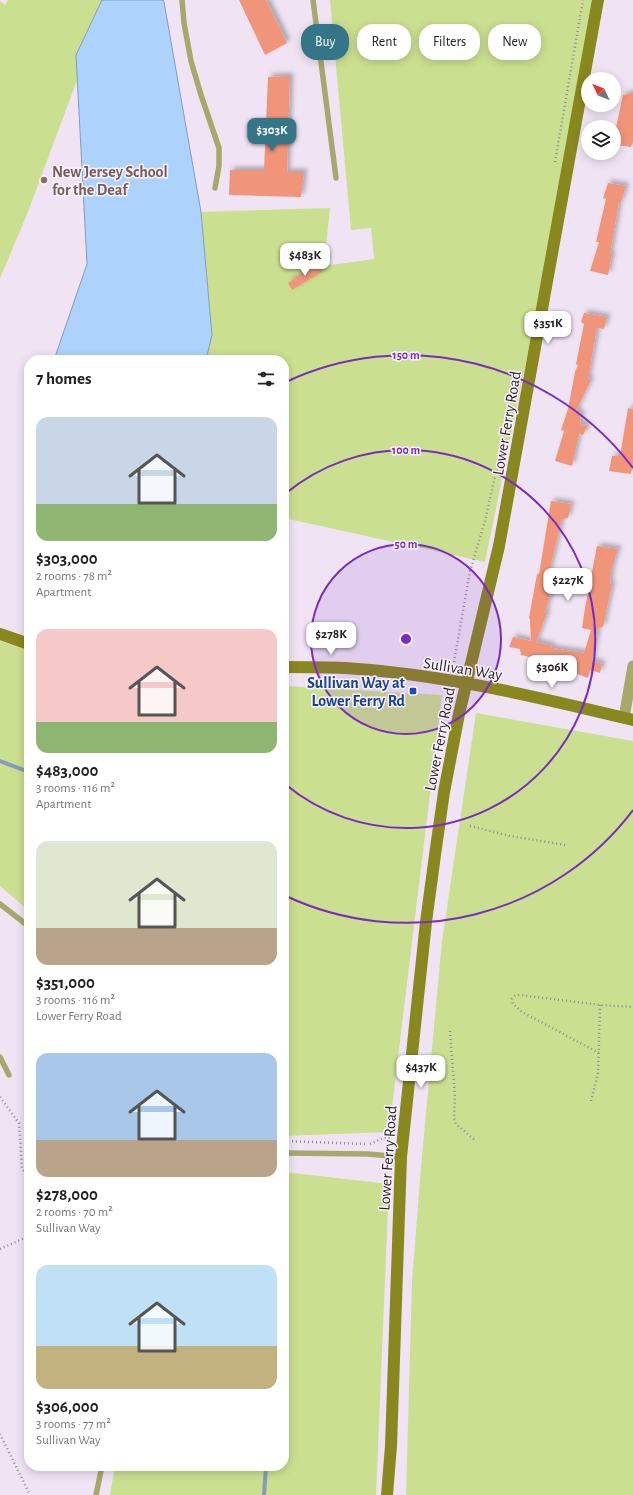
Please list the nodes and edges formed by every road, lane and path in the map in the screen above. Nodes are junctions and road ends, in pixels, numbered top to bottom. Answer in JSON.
{"nodes":[{"id":1,"x":182,"y":0,"type":"edge"},
{"id":2,"x":313,"y":0,"type":"edge"},
{"id":3,"x":583,"y":0,"type":"edge"},
{"id":4,"x":598,"y":0,"type":"edge"},
{"id":5,"x":554,"y":167,"type":"dead end"},
{"id":6,"x":336,"y":178,"type":"dead end"},
{"id":7,"x":215,"y":188,"type":"dead end"},
{"id":8,"x":510,"y":408,"type":"dead end"},
{"id":9,"x":0,"y":634,"type":"edge"},
{"id":10,"x":24,"y":642,"type":"edge"},
{"id":11,"x":454,"y":662,"type":"dead end"},
{"id":12,"x":633,"y":666,"type":"edge"},
{"id":13,"x":289,"y":667,"type":"edge"},
{"id":14,"x":466,"y":683,"type":"junction"},
{"id":15,"x":628,"y":719,"type":"edge"},
{"id":16,"x":470,"y":826,"type":"dead end"},
{"id":17,"x":566,"y":846,"type":"dead end"},
{"id":18,"x":0,"y":904,"type":"edge"},
{"id":19,"x":24,"y":923,"type":"edge"},
{"id":20,"x":600,"y":1004,"type":"junction"},
{"id":21,"x":633,"y":1007,"type":"edge"},
{"id":22,"x":450,"y":1031,"type":"dead end"},
{"id":23,"x":599,"y":1052,"type":"junction"},
{"id":24,"x":0,"y":1057,"type":"edge"},
{"id":25,"x":9,"y":1075,"type":"dead end"},
{"id":26,"x":0,"y":1097,"type":"edge"},
{"id":27,"x":591,"y":1101,"type":"dead end"},
{"id":28,"x":403,"y":1140,"type":"junction"},
{"id":29,"x":289,"y":1141,"type":"edge"},
{"id":30,"x":476,"y":1142,"type":"dead end"},
{"id":31,"x":289,"y":1153,"type":"edge"},
{"id":32,"x":401,"y":1157,"type":"junction"},
{"id":33,"x":24,"y":1171,"type":"edge"},
{"id":34,"x":24,"y":1238,"type":"edge"},
{"id":35,"x":0,"y":1249,"type":"edge"},
{"id":36,"x":0,"y":1434,"type":"edge"},
{"id":37,"x":101,"y":1471,"type":"edge"},
{"id":38,"x":30,"y":1495,"type":"edge"},
{"id":39,"x":96,"y":1495,"type":"edge"},
{"id":40,"x":387,"y":1495,"type":"edge"}],
"edges":[{"from":1,"to":7,"type":"lane"},
{"from":2,"to":6,"type":"lane"},
{"from":3,"to":5,"type":"path"},
{"from":4,"to":14,"type":"main road","name":"Lower Ferry Road"},
{"from":8,"to":11,"type":"path"},
{"from":9,"to":10,"type":"main road"},
{"from":12,"to":15,"type":"street"},
{"from":13,"to":14,"type":"main road","name":"Sullivan Way"},
{"from":14,"to":15,"type":"main road","name":"Sullivan Way"},
{"from":14,"to":28,"type":"main road","name":"Lower Ferry Road"},
{"from":16,"to":17,"type":"path"},
{"from":18,"to":19,"type":"lane"},
{"from":20,"to":21,"type":"path"},
{"from":20,"to":23,"type":"path"},
{"from":20,"to":23,"type":"path"},
{"from":22,"to":30,"type":"path"},
{"from":23,"to":27,"type":"path"},
{"from":24,"to":25,"type":"lane"},
{"from":26,"to":33,"type":"path"},
{"from":28,"to":29,"type":"path"},
{"from":28,"to":32,"type":"main road","name":"Lower Ferry Road"},
{"from":31,"to":32,"type":"lane"},
{"from":32,"to":40,"type":"main road","name":"Lower Ferry Road"},
{"from":34,"to":35,"type":"path"},
{"from":36,"to":38,"type":"path"},
{"from":37,"to":39,"type":"lane"}]}
